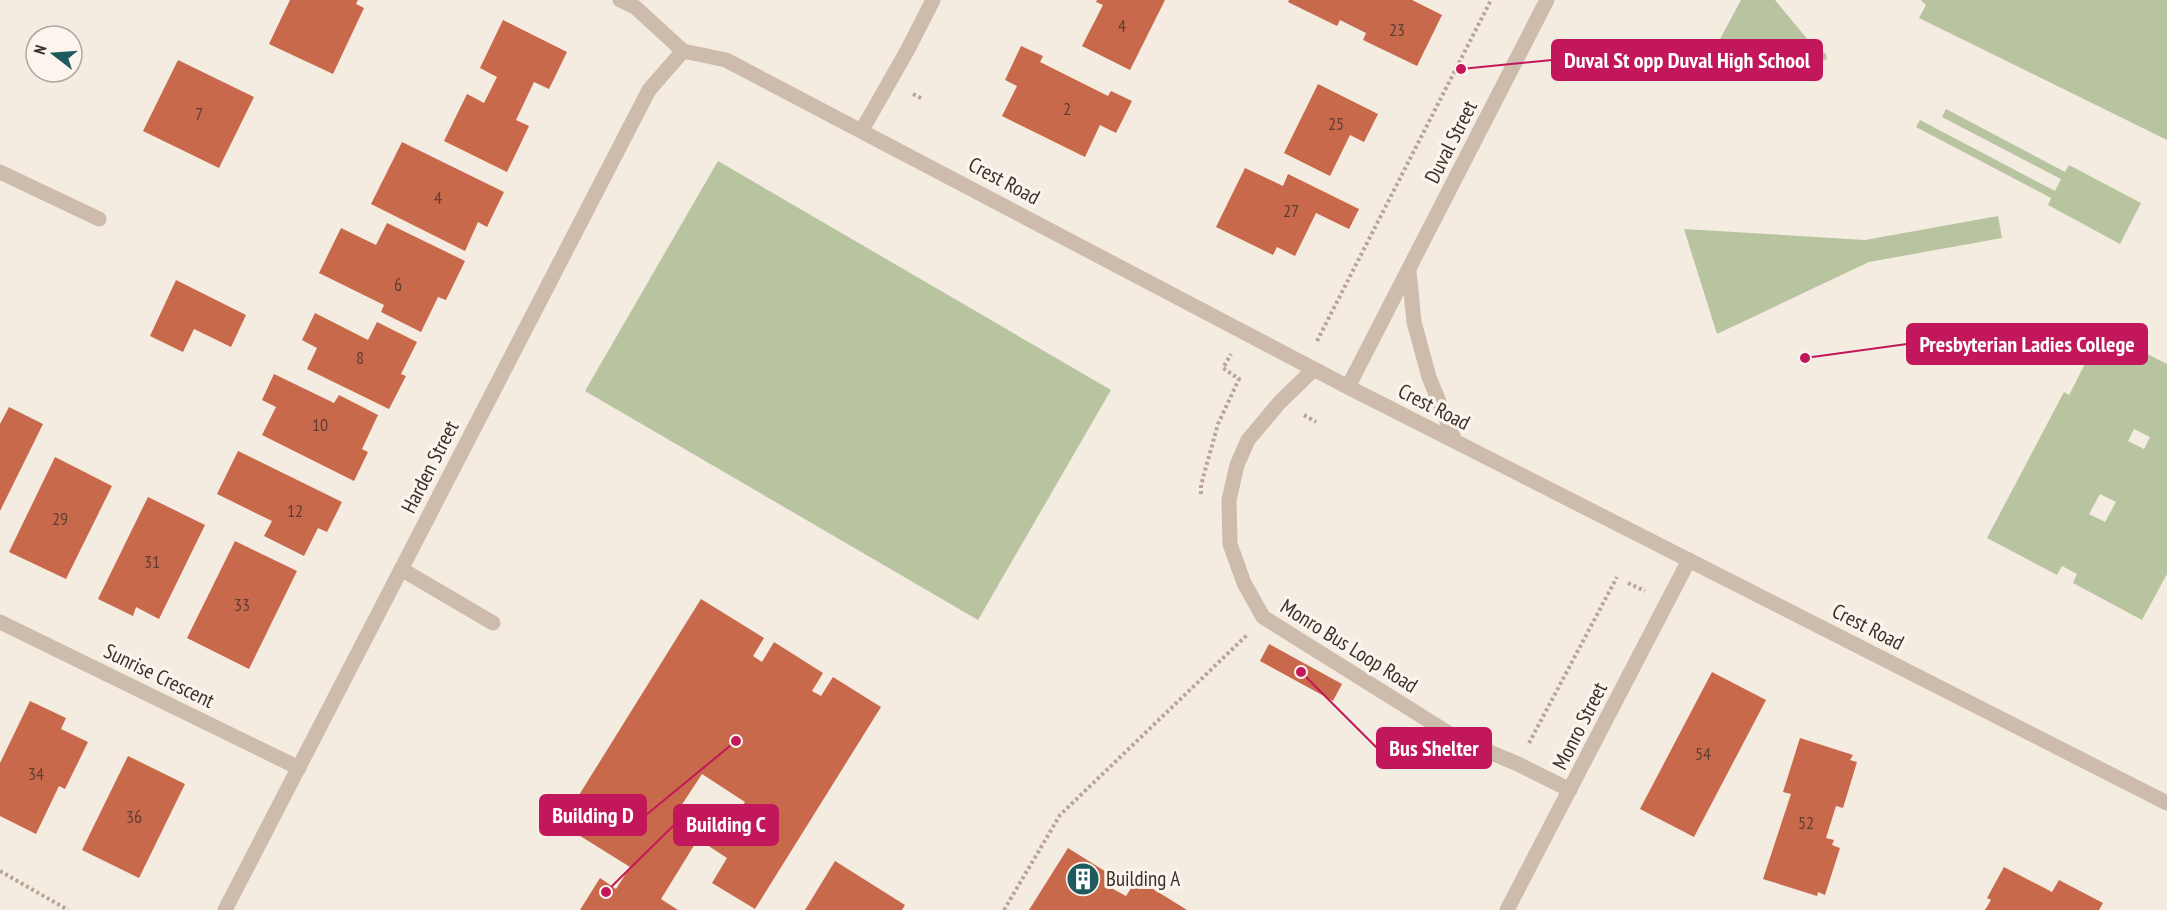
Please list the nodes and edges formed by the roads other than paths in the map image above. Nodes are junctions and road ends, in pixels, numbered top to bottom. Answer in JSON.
{"nodes":[{"id":1,"x":620,"y":0,"type":"edge"},
{"id":2,"x":933,"y":0,"type":"edge"},
{"id":3,"x":1547,"y":0,"type":"edge"},
{"id":4,"x":683,"y":51,"type":"junction"},
{"id":5,"x":862,"y":130,"type":"junction"},
{"id":6,"x":0,"y":172,"type":"edge"},
{"id":7,"x":99,"y":219,"type":"dead end"},
{"id":8,"x":1409,"y":271,"type":"junction"},
{"id":9,"x":1314,"y":369,"type":"junction"},
{"id":10,"x":1348,"y":387,"type":"junction"},
{"id":11,"x":1455,"y":441,"type":"junction"},
{"id":12,"x":1689,"y":560,"type":"junction"},
{"id":13,"x":401,"y":569,"type":"junction"},
{"id":14,"x":0,"y":622,"type":"edge"},
{"id":15,"x":493,"y":623,"type":"dead end"},
{"id":16,"x":299,"y":768,"type":"junction"},
{"id":17,"x":1570,"y":790,"type":"junction"},
{"id":18,"x":2167,"y":803,"type":"edge"},
{"id":19,"x":225,"y":910,"type":"edge"},
{"id":20,"x":1507,"y":910,"type":"edge"}],
"edges":[{"from":1,"to":4,"type":"street"},
{"from":2,"to":5,"type":"street"},
{"from":3,"to":8,"type":"street","name":"Duval Street"},
{"from":4,"to":5,"type":"street","name":"Crest Road"},
{"from":4,"to":13,"type":"street","name":"Harden Street"},
{"from":5,"to":9,"type":"street","name":"Crest Road"},
{"from":6,"to":7,"type":"street"},
{"from":8,"to":10,"type":"street","name":"Duval Street"},
{"from":8,"to":11,"type":"street"},
{"from":9,"to":10,"type":"street","name":"Crest Road"},
{"from":9,"to":17,"type":"street","name":"Monro Bus Loop Road"},
{"from":10,"to":11,"type":"street","name":"Crest Road"},
{"from":11,"to":12,"type":"street","name":"Crest Road"},
{"from":12,"to":17,"type":"street","name":"Monro Street"},
{"from":12,"to":18,"type":"street","name":"Crest Road"},
{"from":13,"to":15,"type":"street"},
{"from":13,"to":16,"type":"street","name":"Harden Street"},
{"from":14,"to":16,"type":"street","name":"Sunrise Crescent"},
{"from":16,"to":19,"type":"street","name":"Harden Street"},
{"from":17,"to":20,"type":"street","name":"Monro Street"}]}
